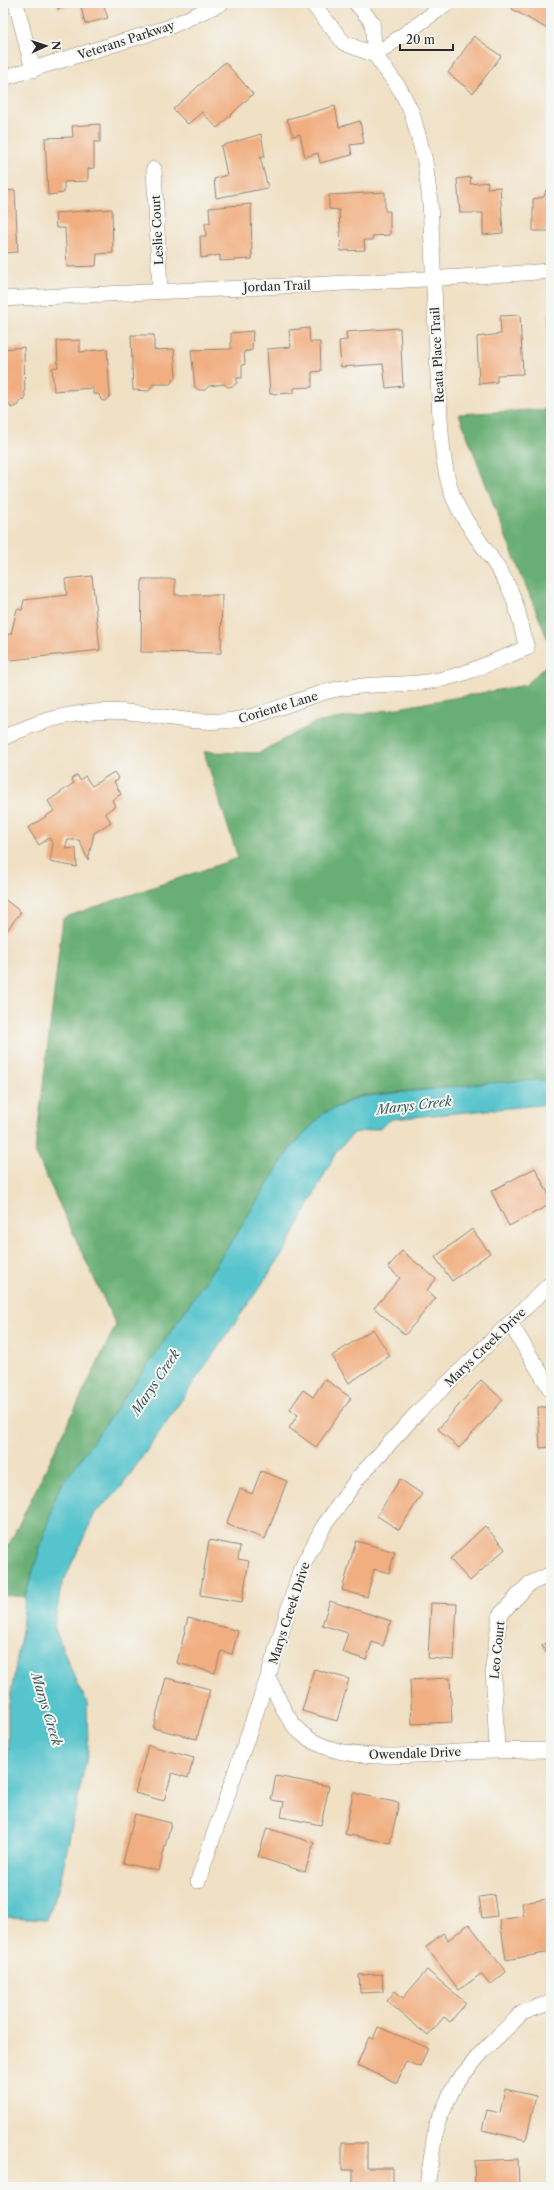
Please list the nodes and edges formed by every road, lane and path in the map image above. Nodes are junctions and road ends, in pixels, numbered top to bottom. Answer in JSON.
{"nodes":[{"id":1,"x":16,"y":3,"type":"edge"},
{"id":2,"x":222,"y":3,"type":"edge"},
{"id":3,"x":312,"y":3,"type":"edge"},
{"id":4,"x":356,"y":3,"type":"edge"},
{"id":5,"x":448,"y":3,"type":"edge"},
{"id":6,"x":375,"y":55,"type":"junction"},
{"id":7,"x":33,"y":70,"type":"junction"},
{"id":8,"x":3,"y":77,"type":"edge"},
{"id":9,"x":154,"y":169,"type":"dead end"},
{"id":10,"x":551,"y":271,"type":"edge"},
{"id":11,"x":434,"y":280,"type":"junction"},
{"id":12,"x":160,"y":290,"type":"junction"},
{"id":13,"x":3,"y":299,"type":"edge"},
{"id":14,"x":527,"y":648,"type":"joint"},
{"id":15,"x":3,"y":738,"type":"edge"},
{"id":16,"x":551,"y":1283,"type":"edge"},
{"id":17,"x":510,"y":1323,"type":"junction"},
{"id":18,"x":551,"y":1390,"type":"edge"},
{"id":19,"x":551,"y":1574,"type":"edge"},
{"id":20,"x":268,"y":1677,"type":"junction"},
{"id":21,"x":551,"y":1750,"type":"edge"},
{"id":22,"x":497,"y":1751,"type":"junction"},
{"id":23,"x":198,"y":1881,"type":"dead end"},
{"id":24,"x":551,"y":2002,"type":"edge"},
{"id":25,"x":427,"y":2187,"type":"edge"}],
"edges":[{"from":1,"to":7,"type":"street"},
{"from":2,"to":7,"type":"street","name":"Veterans Parkway"},
{"from":3,"to":6,"type":"street"},
{"from":4,"to":6,"type":"street","name":"Reata Place Trail"},
{"from":5,"to":6,"type":"street"},
{"from":6,"to":11,"type":"street","name":"Reata Place Trail"},
{"from":7,"to":8,"type":"street","name":"Veterans Parkway"},
{"from":9,"to":12,"type":"street","name":"Leslie Court"},
{"from":10,"to":11,"type":"street","name":"Jordan Trail"},
{"from":11,"to":12,"type":"street","name":"Jordan Trail"},
{"from":11,"to":14,"type":"street","name":"Reata Place Trail"},
{"from":12,"to":13,"type":"street","name":"Jordan Trail"},
{"from":14,"to":15,"type":"street","name":"Coriente Lane"},
{"from":16,"to":17,"type":"street","name":"Marys Creek Drive"},
{"from":17,"to":18,"type":"street"},
{"from":17,"to":20,"type":"street","name":"Marys Creek Drive"},
{"from":19,"to":22,"type":"street","name":"Leo Court"},
{"from":20,"to":22,"type":"street","name":"Owendale Drive"},
{"from":20,"to":23,"type":"street","name":"Marys Creek Drive"},
{"from":21,"to":22,"type":"street","name":"Owendale Drive"},
{"from":24,"to":25,"type":"street"}]}
